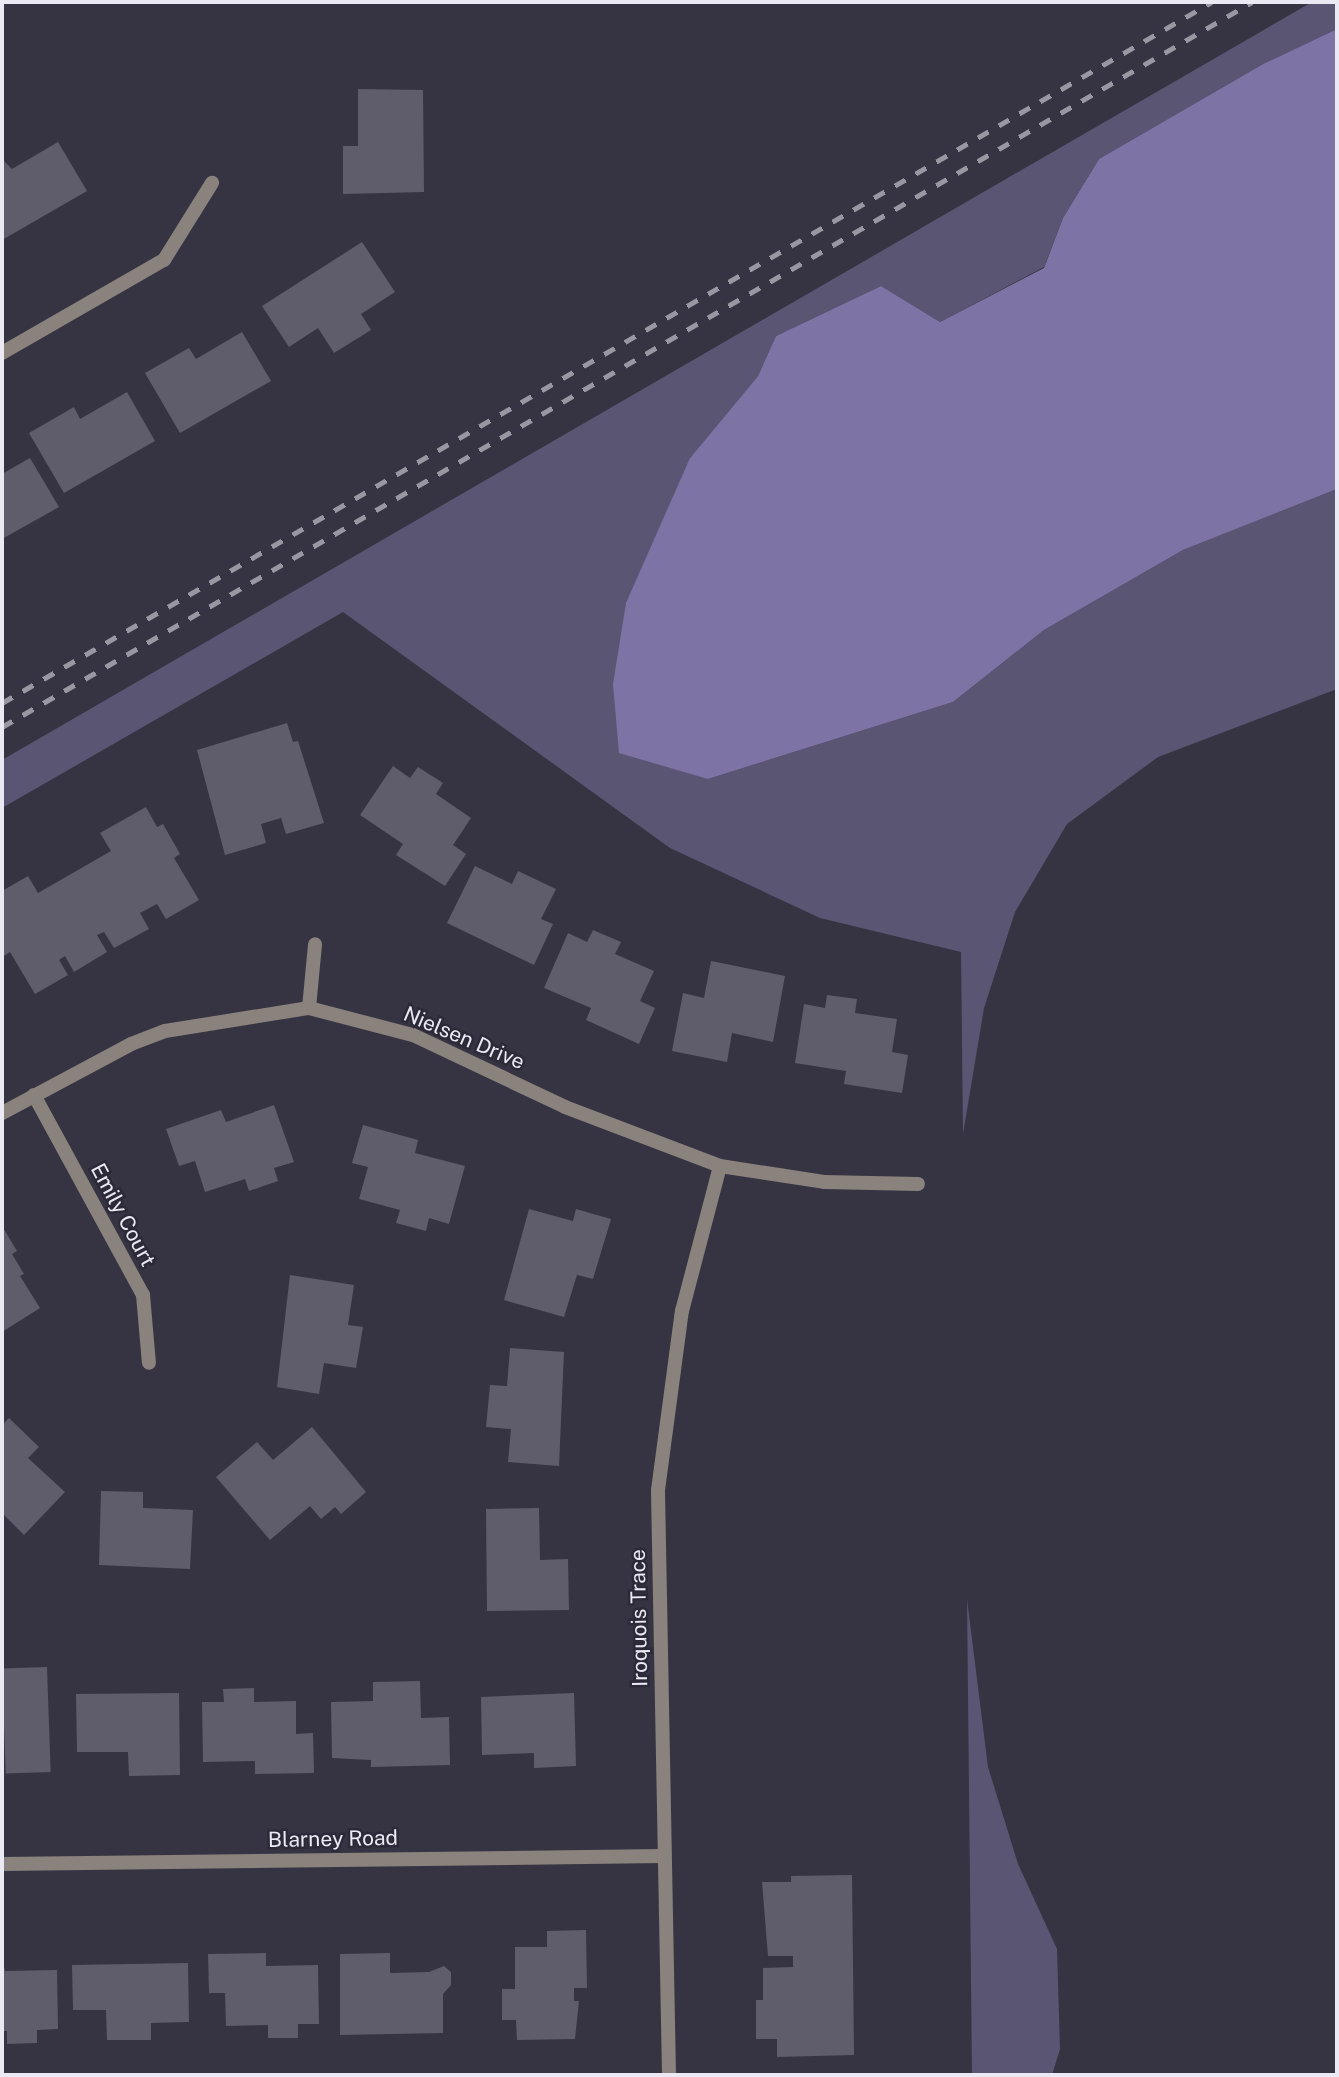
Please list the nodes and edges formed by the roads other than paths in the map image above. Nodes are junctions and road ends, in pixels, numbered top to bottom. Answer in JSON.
{"nodes":[{"id":1,"x":212,"y":183,"type":"dead end"},
{"id":2,"x":2,"y":353,"type":"edge"},
{"id":3,"x":316,"y":944,"type":"dead end"},
{"id":4,"x":309,"y":1008,"type":"junction"},
{"id":5,"x":34,"y":1095,"type":"junction"},
{"id":6,"x":2,"y":1113,"type":"edge"},
{"id":7,"x":720,"y":1166,"type":"junction"},
{"id":8,"x":918,"y":1184,"type":"dead end"},
{"id":9,"x":149,"y":1363,"type":"dead end"},
{"id":10,"x":664,"y":1856,"type":"junction"},
{"id":11,"x":2,"y":1864,"type":"edge"},
{"id":12,"x":668,"y":2075,"type":"edge"}],
"edges":[{"from":1,"to":2,"type":"street"},
{"from":3,"to":4,"type":"street"},
{"from":4,"to":5,"type":"street","name":"Nielsen Drive"},
{"from":4,"to":7,"type":"street","name":"Nielsen Drive"},
{"from":5,"to":6,"type":"street","name":"Nielsen Drive"},
{"from":5,"to":9,"type":"street","name":"Emily Court"},
{"from":7,"to":8,"type":"street","name":"Nielsen Drive"},
{"from":7,"to":10,"type":"street","name":"Iroquois Trace"},
{"from":10,"to":11,"type":"street","name":"Blarney Road"},
{"from":10,"to":12,"type":"street","name":"Iroquois Trace"}]}
